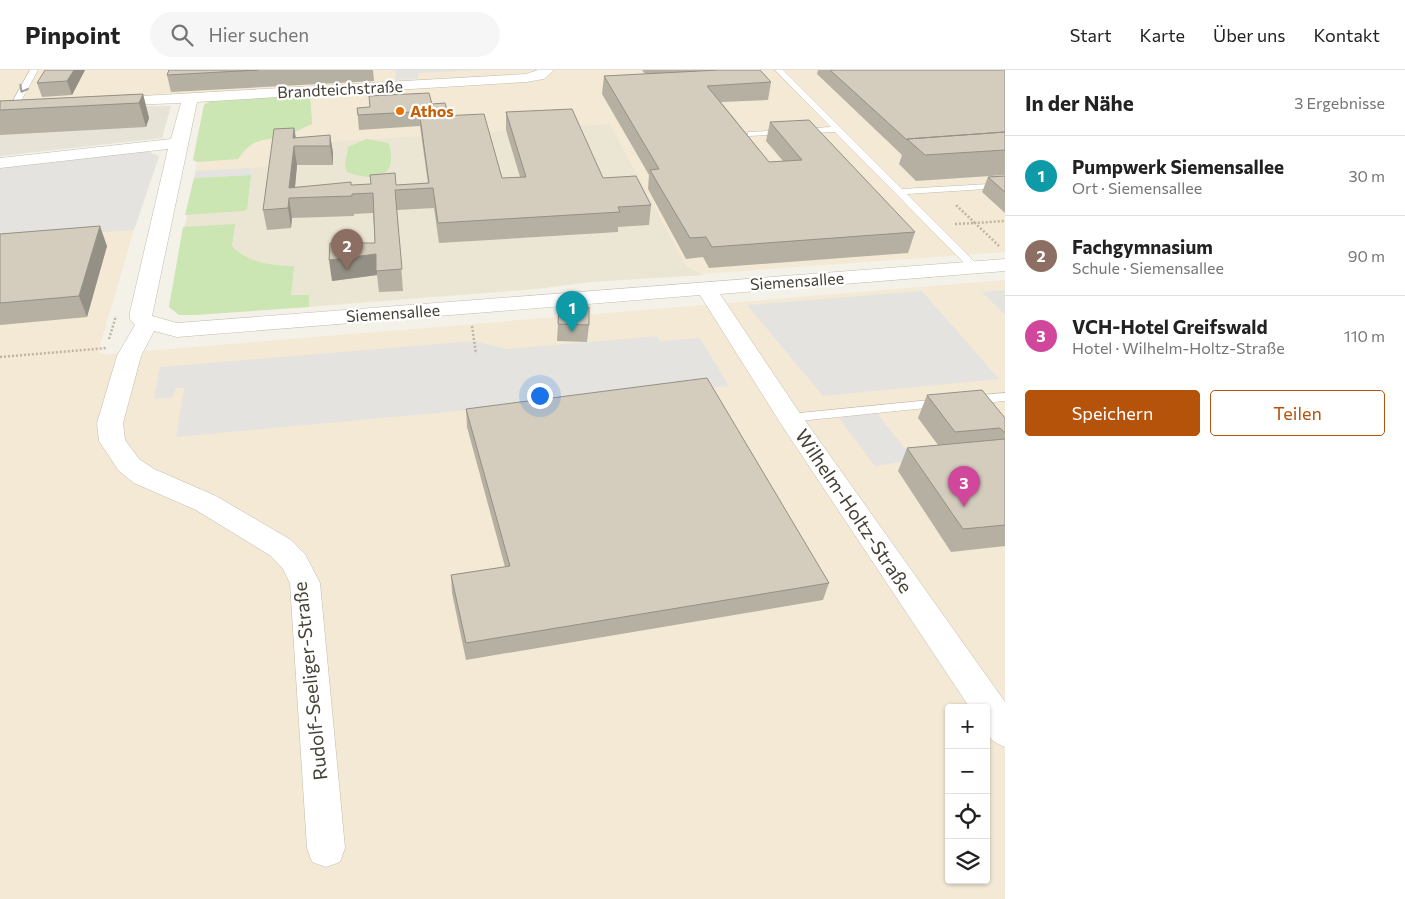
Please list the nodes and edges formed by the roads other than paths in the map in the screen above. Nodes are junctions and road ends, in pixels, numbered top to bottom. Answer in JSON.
{"nodes":[{"id":1,"x":34,"y":70,"type":"edge"},
{"id":2,"x":548,"y":70,"type":"edge"},
{"id":3,"x":779,"y":70,"type":"edge"},
{"id":4,"x":190,"y":98,"type":"junction"},
{"id":5,"x":89,"y":104,"type":"edge"},
{"id":6,"x":32,"y":107,"type":"edge"},
{"id":7,"x":13,"y":108,"type":"joint"},
{"id":8,"x":838,"y":130,"type":"junction"},
{"id":9,"x":751,"y":134,"type":"dead end"},
{"id":10,"x":178,"y":143,"type":"junction"},
{"id":11,"x":0,"y":163,"type":"edge"},
{"id":12,"x":986,"y":186,"type":"edge"},
{"id":13,"x":900,"y":192,"type":"junction"},
{"id":14,"x":1005,"y":265,"type":"edge"},
{"id":15,"x":974,"y":267,"type":"junction"},
{"id":16,"x":706,"y":288,"type":"junction"},
{"id":17,"x":129,"y":339,"type":"junction"},
{"id":18,"x":1005,"y":397,"type":"edge"},
{"id":19,"x":790,"y":418,"type":"junction"},
{"id":20,"x":1005,"y":731,"type":"edge"},
{"id":21,"x":326,"y":848,"type":"dead end"}],
"edges":[{"from":1,"to":7,"type":"lane","one_way":true},
{"from":2,"to":4,"type":"street","name":"Brandteichstraße"},
{"from":3,"to":8,"type":"lane"},
{"from":4,"to":5,"type":"street","name":"Brandteichstraße"},
{"from":4,"to":10,"type":"street"},
{"from":6,"to":7,"type":"street"},
{"from":8,"to":9,"type":"lane"},
{"from":8,"to":13,"type":"lane"},
{"from":10,"to":11,"type":"street"},
{"from":10,"to":17,"type":"street"},
{"from":12,"to":13,"type":"lane"},
{"from":13,"to":15,"type":"lane"},
{"from":14,"to":15,"type":"street","name":"Siemensallee"},
{"from":15,"to":16,"type":"street","name":"Siemensallee"},
{"from":16,"to":17,"type":"street","name":"Siemensallee"},
{"from":16,"to":19,"type":"street","name":"Wilhelm-Holtz-Straße"},
{"from":17,"to":21,"type":"street","name":"Rudolf-Seeliger-Straße"},
{"from":18,"to":19,"type":"lane"},
{"from":19,"to":20,"type":"street","name":"Wilhelm-Holtz-Straße"}]}
